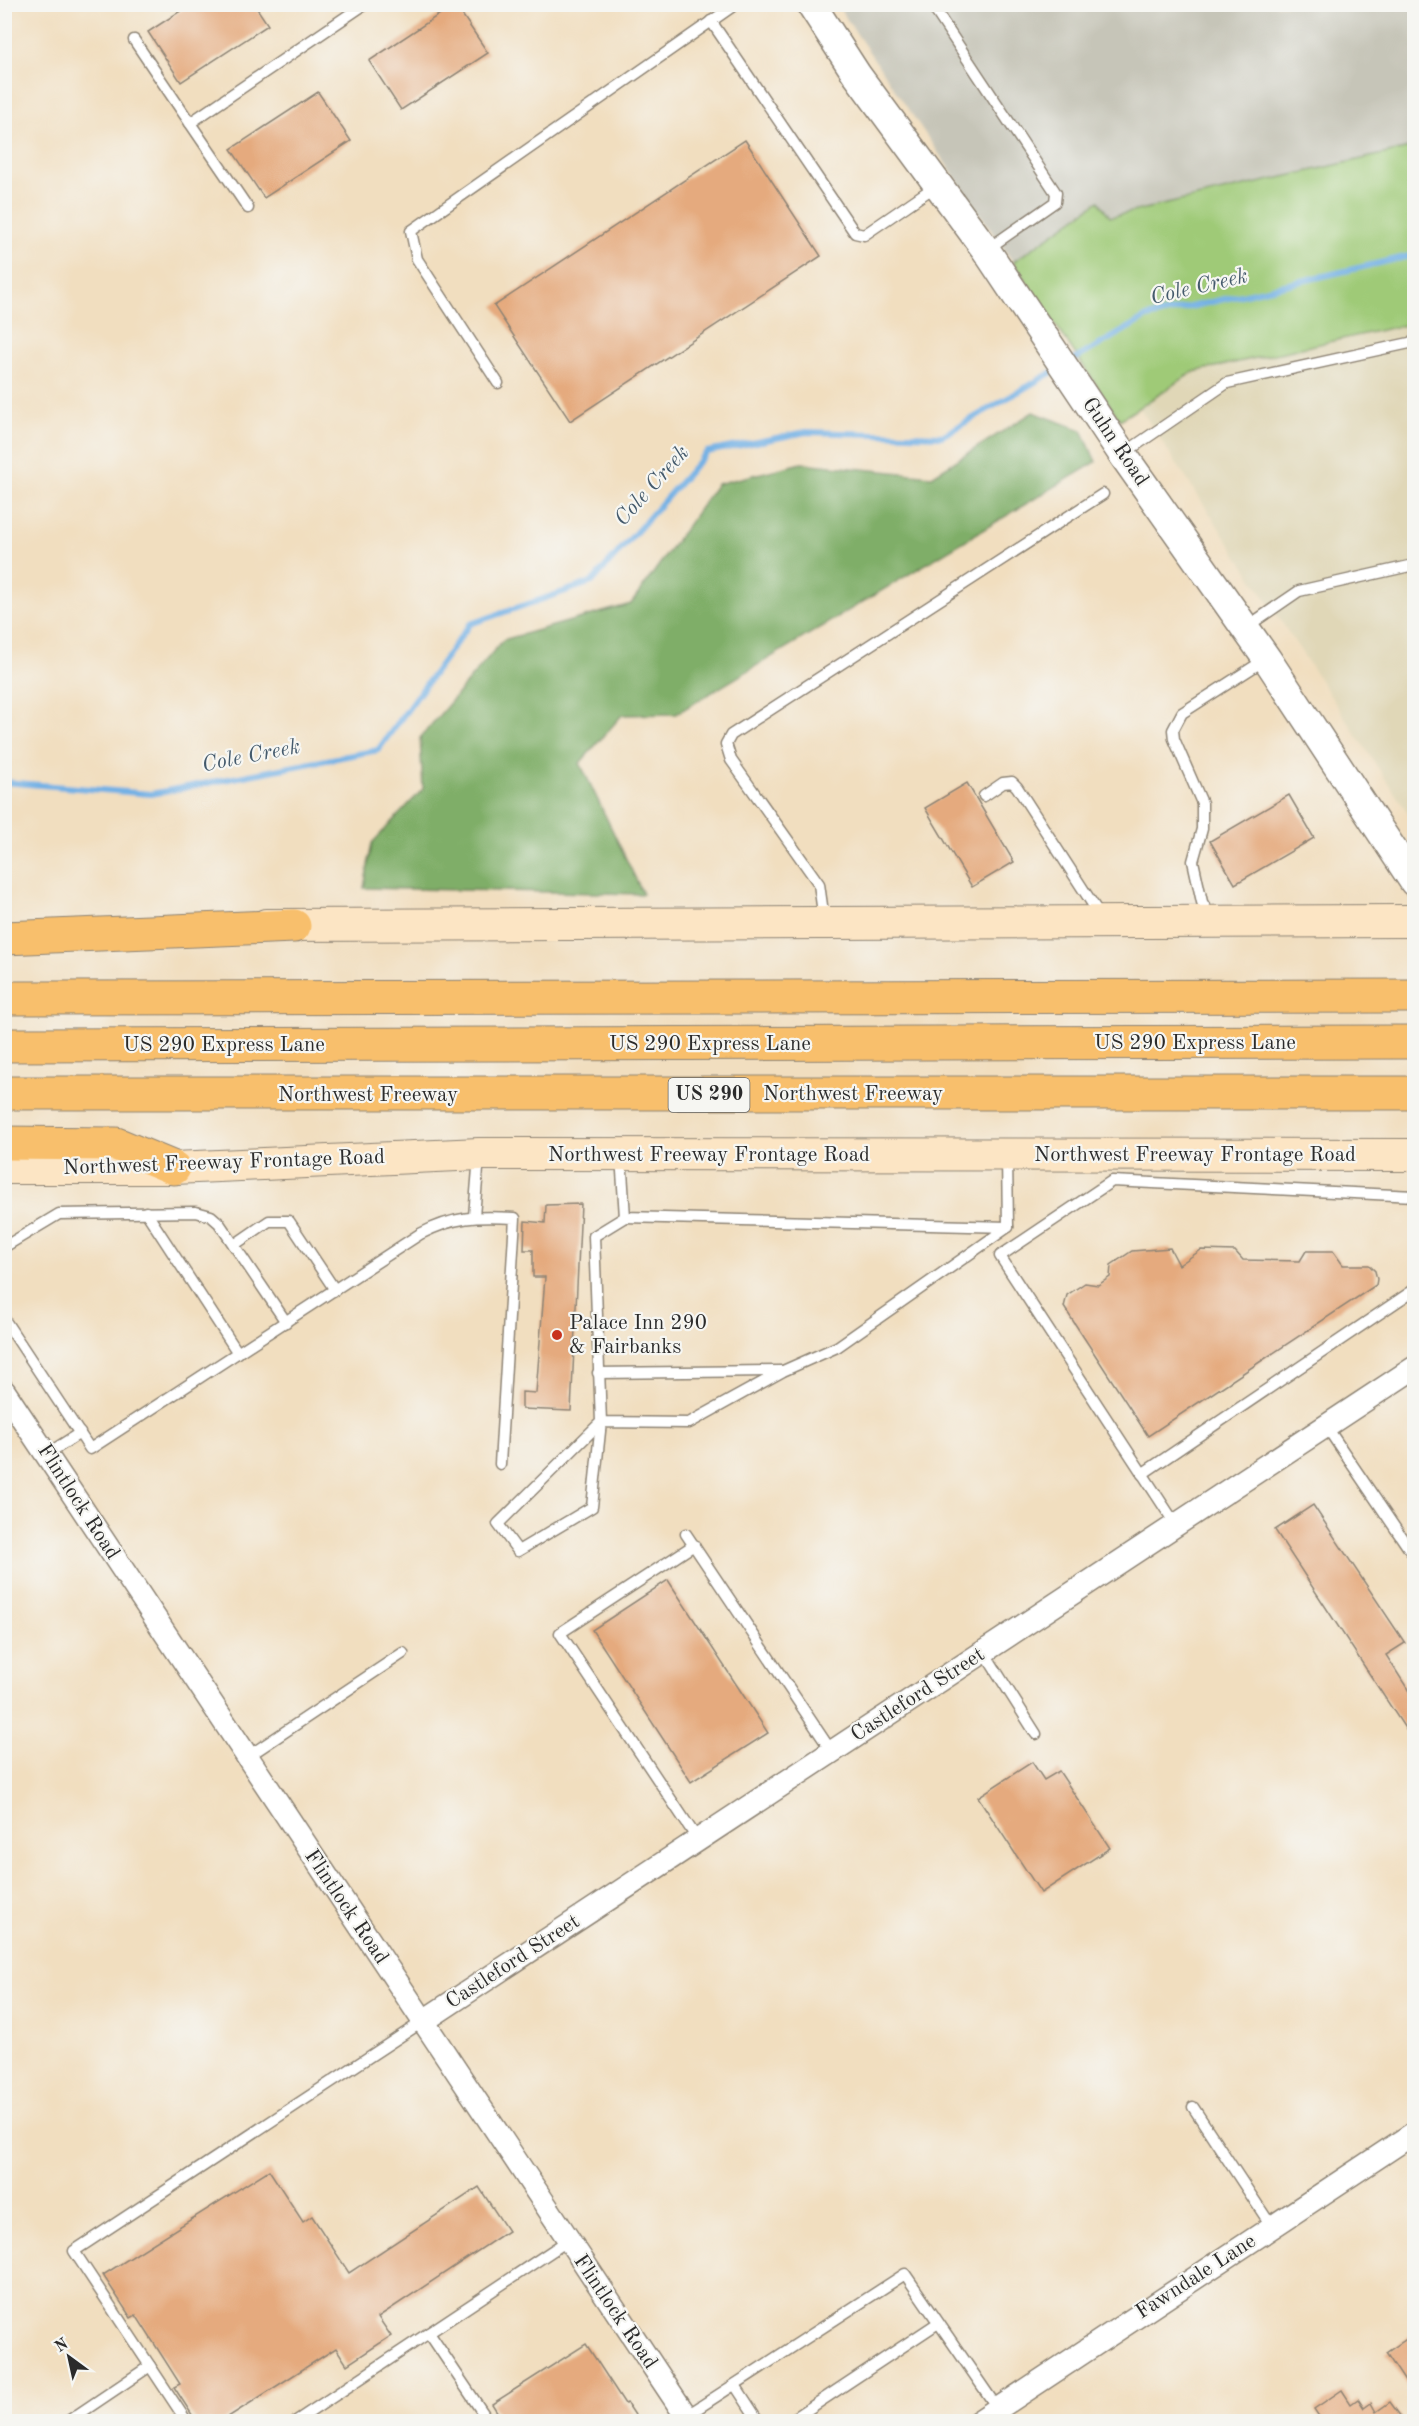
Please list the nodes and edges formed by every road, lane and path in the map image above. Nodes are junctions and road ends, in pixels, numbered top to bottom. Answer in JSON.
{"nodes":[{"id":1,"x":365,"y":4,"type":"edge"},
{"id":2,"x":735,"y":4,"type":"edge"},
{"id":3,"x":811,"y":4,"type":"edge"},
{"id":4,"x":931,"y":4,"type":"edge"},
{"id":5,"x":711,"y":21,"type":"junction"},
{"id":6,"x":134,"y":40,"type":"dead end"},
{"id":7,"x":190,"y":123,"type":"junction"},
{"id":8,"x":938,"y":185,"type":"junction"},
{"id":9,"x":248,"y":208,"type":"dead end"},
{"id":10,"x":986,"y":250,"type":"junction"},
{"id":11,"x":1414,"y":342,"type":"edge"},
{"id":12,"x":498,"y":383,"type":"dead end"},
{"id":13,"x":1123,"y":455,"type":"junction"},
{"id":14,"x":1103,"y":494,"type":"dead end"},
{"id":15,"x":1414,"y":565,"type":"edge"},
{"id":16,"x":1245,"y":629,"type":"junction"},
{"id":17,"x":1267,"y":659,"type":"junction"},
{"id":18,"x":984,"y":796,"type":"dead end"},
{"id":19,"x":1414,"y":882,"type":"edge"},
{"id":20,"x":1414,"y":921,"type":"edge"},
{"id":21,"x":4,"y":922,"type":"edge"},
{"id":22,"x":1215,"y":922,"type":"junction"},
{"id":23,"x":1105,"y":923,"type":"junction"},
{"id":24,"x":825,"y":924,"type":"junction"},
{"id":25,"x":294,"y":926,"type":"junction"},
{"id":26,"x":4,"y":938,"type":"edge"},
{"id":27,"x":1414,"y":996,"type":"edge"},
{"id":28,"x":4,"y":998,"type":"edge"},
{"id":29,"x":1414,"y":1042,"type":"edge"},
{"id":30,"x":4,"y":1045,"type":"edge"},
{"id":31,"x":4,"y":1093,"type":"edge"},
{"id":32,"x":1414,"y":1093,"type":"edge"},
{"id":33,"x":4,"y":1143,"type":"edge"},
{"id":34,"x":479,"y":1154,"type":"junction"},
{"id":35,"x":1007,"y":1155,"type":"junction"},
{"id":36,"x":1414,"y":1155,"type":"edge"},
{"id":37,"x":621,"y":1156,"type":"junction"},
{"id":38,"x":174,"y":1167,"type":"junction"},
{"id":39,"x":4,"y":1168,"type":"edge"},
{"id":40,"x":1119,"y":1168,"type":"junction"},
{"id":41,"x":1414,"y":1196,"type":"edge"},
{"id":42,"x":146,"y":1212,"type":"junction"},
{"id":43,"x":474,"y":1216,"type":"junction"},
{"id":44,"x":625,"y":1217,"type":"junction"},
{"id":45,"x":1008,"y":1227,"type":"junction"},
{"id":46,"x":234,"y":1245,"type":"junction"},
{"id":47,"x":4,"y":1247,"type":"edge"},
{"id":48,"x":335,"y":1290,"type":"junction"},
{"id":49,"x":1414,"y":1290,"type":"edge"},
{"id":50,"x":4,"y":1319,"type":"edge"},
{"id":51,"x":286,"y":1322,"type":"junction"},
{"id":52,"x":238,"y":1353,"type":"junction"},
{"id":53,"x":1414,"y":1368,"type":"edge"},
{"id":54,"x":783,"y":1371,"type":"junction"},
{"id":55,"x":598,"y":1374,"type":"junction"},
{"id":56,"x":4,"y":1391,"type":"edge"},
{"id":57,"x":601,"y":1422,"type":"junction"},
{"id":58,"x":1326,"y":1426,"type":"junction"},
{"id":59,"x":80,"y":1433,"type":"junction"},
{"id":60,"x":47,"y":1454,"type":"junction"},
{"id":61,"x":500,"y":1464,"type":"dead end"},
{"id":62,"x":1142,"y":1474,"type":"junction"},
{"id":63,"x":1176,"y":1525,"type":"junction"},
{"id":64,"x":686,"y":1534,"type":"dead end"},
{"id":65,"x":694,"y":1545,"type":"junction"},
{"id":66,"x":1414,"y":1556,"type":"edge"},
{"id":67,"x":984,"y":1652,"type":"junction"},
{"id":68,"x":404,"y":1653,"type":"dead end"},
{"id":69,"x":1036,"y":1734,"type":"dead end"},
{"id":70,"x":832,"y":1752,"type":"junction"},
{"id":71,"x":247,"y":1757,"type":"junction"},
{"id":72,"x":698,"y":1840,"type":"junction"},
{"id":73,"x":422,"y":2022,"type":"junction"},
{"id":74,"x":1193,"y":2107,"type":"dead end"},
{"id":75,"x":1414,"y":2133,"type":"edge"},
{"id":76,"x":1272,"y":2228,"type":"junction"},
{"id":77,"x":567,"y":2241,"type":"junction"},
{"id":78,"x":939,"y":2323,"type":"junction"},
{"id":79,"x":429,"y":2333,"type":"junction"},
{"id":80,"x":150,"y":2366,"type":"junction"},
{"id":81,"x":735,"y":2385,"type":"junction"},
{"id":82,"x":991,"y":2416,"type":"edge"},
{"id":83,"x":688,"y":2419,"type":"edge"},
{"id":84,"x":68,"y":2421,"type":"edge"},
{"id":85,"x":187,"y":2421,"type":"edge"},
{"id":86,"x":295,"y":2421,"type":"edge"},
{"id":87,"x":489,"y":2421,"type":"edge"},
{"id":88,"x":759,"y":2421,"type":"edge"},
{"id":89,"x":789,"y":2421,"type":"edge"}],
"edges":[{"from":1,"to":7,"type":"lane"},
{"from":2,"to":5,"type":"lane"},
{"from":3,"to":8,"type":"street","name":"Guhn Road"},
{"from":4,"to":10,"type":"lane"},
{"from":5,"to":8,"type":"lane"},
{"from":5,"to":12,"type":"lane"},
{"from":6,"to":7,"type":"lane"},
{"from":7,"to":9,"type":"lane"},
{"from":8,"to":10,"type":"street","name":"Guhn Road"},
{"from":10,"to":13,"type":"street","name":"Guhn Road"},
{"from":11,"to":13,"type":"lane"},
{"from":13,"to":16,"type":"street","name":"Guhn Road"},
{"from":14,"to":24,"type":"lane"},
{"from":15,"to":16,"type":"lane"},
{"from":16,"to":17,"type":"street","name":"Guhn Road"},
{"from":17,"to":19,"type":"street","name":"Guhn Road"},
{"from":17,"to":22,"type":"lane"},
{"from":18,"to":23,"type":"lane"},
{"from":20,"to":22,"type":"main road"},
{"from":21,"to":25,"type":"main road"},
{"from":22,"to":23,"type":"main road"},
{"from":23,"to":24,"type":"main road"},
{"from":24,"to":25,"type":"main road"},
{"from":25,"to":26,"type":"highway"},
{"from":27,"to":28,"type":"highway"},
{"from":29,"to":30,"type":"highway","name":"US 290 Express Lane"},
{"from":31,"to":32,"type":"highway","name":"Northwest Freeway","number":"US 290"},
{"from":33,"to":38,"type":"highway"},
{"from":34,"to":37,"type":"main road","name":"Northwest Freeway Frontage Road"},
{"from":34,"to":38,"type":"main road","name":"Northwest Freeway Frontage Road"},
{"from":34,"to":43,"type":"lane"},
{"from":35,"to":37,"type":"main road","name":"Northwest Freeway Frontage Road"},
{"from":35,"to":40,"type":"main road","name":"Northwest Freeway Frontage Road"},
{"from":35,"to":45,"type":"lane"},
{"from":36,"to":40,"type":"main road","name":"Northwest Freeway Frontage Road"},
{"from":37,"to":44,"type":"lane"},
{"from":38,"to":39,"type":"main road","name":"Northwest Freeway Frontage Road"},
{"from":40,"to":41,"type":"lane"},
{"from":40,"to":62,"type":"lane"},
{"from":42,"to":46,"type":"lane"},
{"from":42,"to":47,"type":"lane"},
{"from":42,"to":52,"type":"lane"},
{"from":43,"to":48,"type":"lane"},
{"from":43,"to":61,"type":"lane"},
{"from":44,"to":45,"type":"lane"},
{"from":44,"to":55,"type":"lane"},
{"from":45,"to":54,"type":"lane"},
{"from":46,"to":48,"type":"lane"},
{"from":46,"to":51,"type":"lane"},
{"from":48,"to":51,"type":"lane"},
{"from":49,"to":62,"type":"lane"},
{"from":50,"to":59,"type":"lane"},
{"from":51,"to":52,"type":"lane"},
{"from":52,"to":59,"type":"lane"},
{"from":53,"to":58,"type":"street","name":"Castleford Street"},
{"from":54,"to":55,"type":"lane"},
{"from":54,"to":57,"type":"lane"},
{"from":55,"to":57,"type":"lane"},
{"from":56,"to":60,"type":"street","name":"Flintlock Road"},
{"from":57,"to":57,"type":"lane"},
{"from":58,"to":63,"type":"street","name":"Castleford Street"},
{"from":58,"to":66,"type":"lane"},
{"from":59,"to":60,"type":"lane"},
{"from":60,"to":71,"type":"street","name":"Flintlock Road"},
{"from":62,"to":63,"type":"lane"},
{"from":63,"to":67,"type":"street","name":"Castleford Street"},
{"from":64,"to":65,"type":"lane"},
{"from":65,"to":70,"type":"lane"},
{"from":65,"to":72,"type":"lane"},
{"from":67,"to":69,"type":"lane"},
{"from":67,"to":70,"type":"street","name":"Castleford Street"},
{"from":68,"to":71,"type":"lane"},
{"from":70,"to":72,"type":"street","name":"Castleford Street"},
{"from":71,"to":73,"type":"street","name":"Flintlock Road"},
{"from":72,"to":73,"type":"street","name":"Castleford Street"},
{"from":73,"to":77,"type":"street","name":"Flintlock Road"},
{"from":73,"to":80,"type":"lane"},
{"from":74,"to":76,"type":"lane"},
{"from":75,"to":76,"type":"street","name":"Fawndale Lane"},
{"from":76,"to":82,"type":"street","name":"Fawndale Lane"},
{"from":77,"to":79,"type":"lane"},
{"from":77,"to":83,"type":"street","name":"Flintlock Road"},
{"from":78,"to":81,"type":"lane"},
{"from":78,"to":82,"type":"lane"},
{"from":78,"to":89,"type":"lane"},
{"from":79,"to":86,"type":"lane"},
{"from":79,"to":87,"type":"lane"},
{"from":80,"to":84,"type":"lane"},
{"from":80,"to":85,"type":"lane"},
{"from":81,"to":83,"type":"lane"},
{"from":81,"to":88,"type":"lane"}]}
